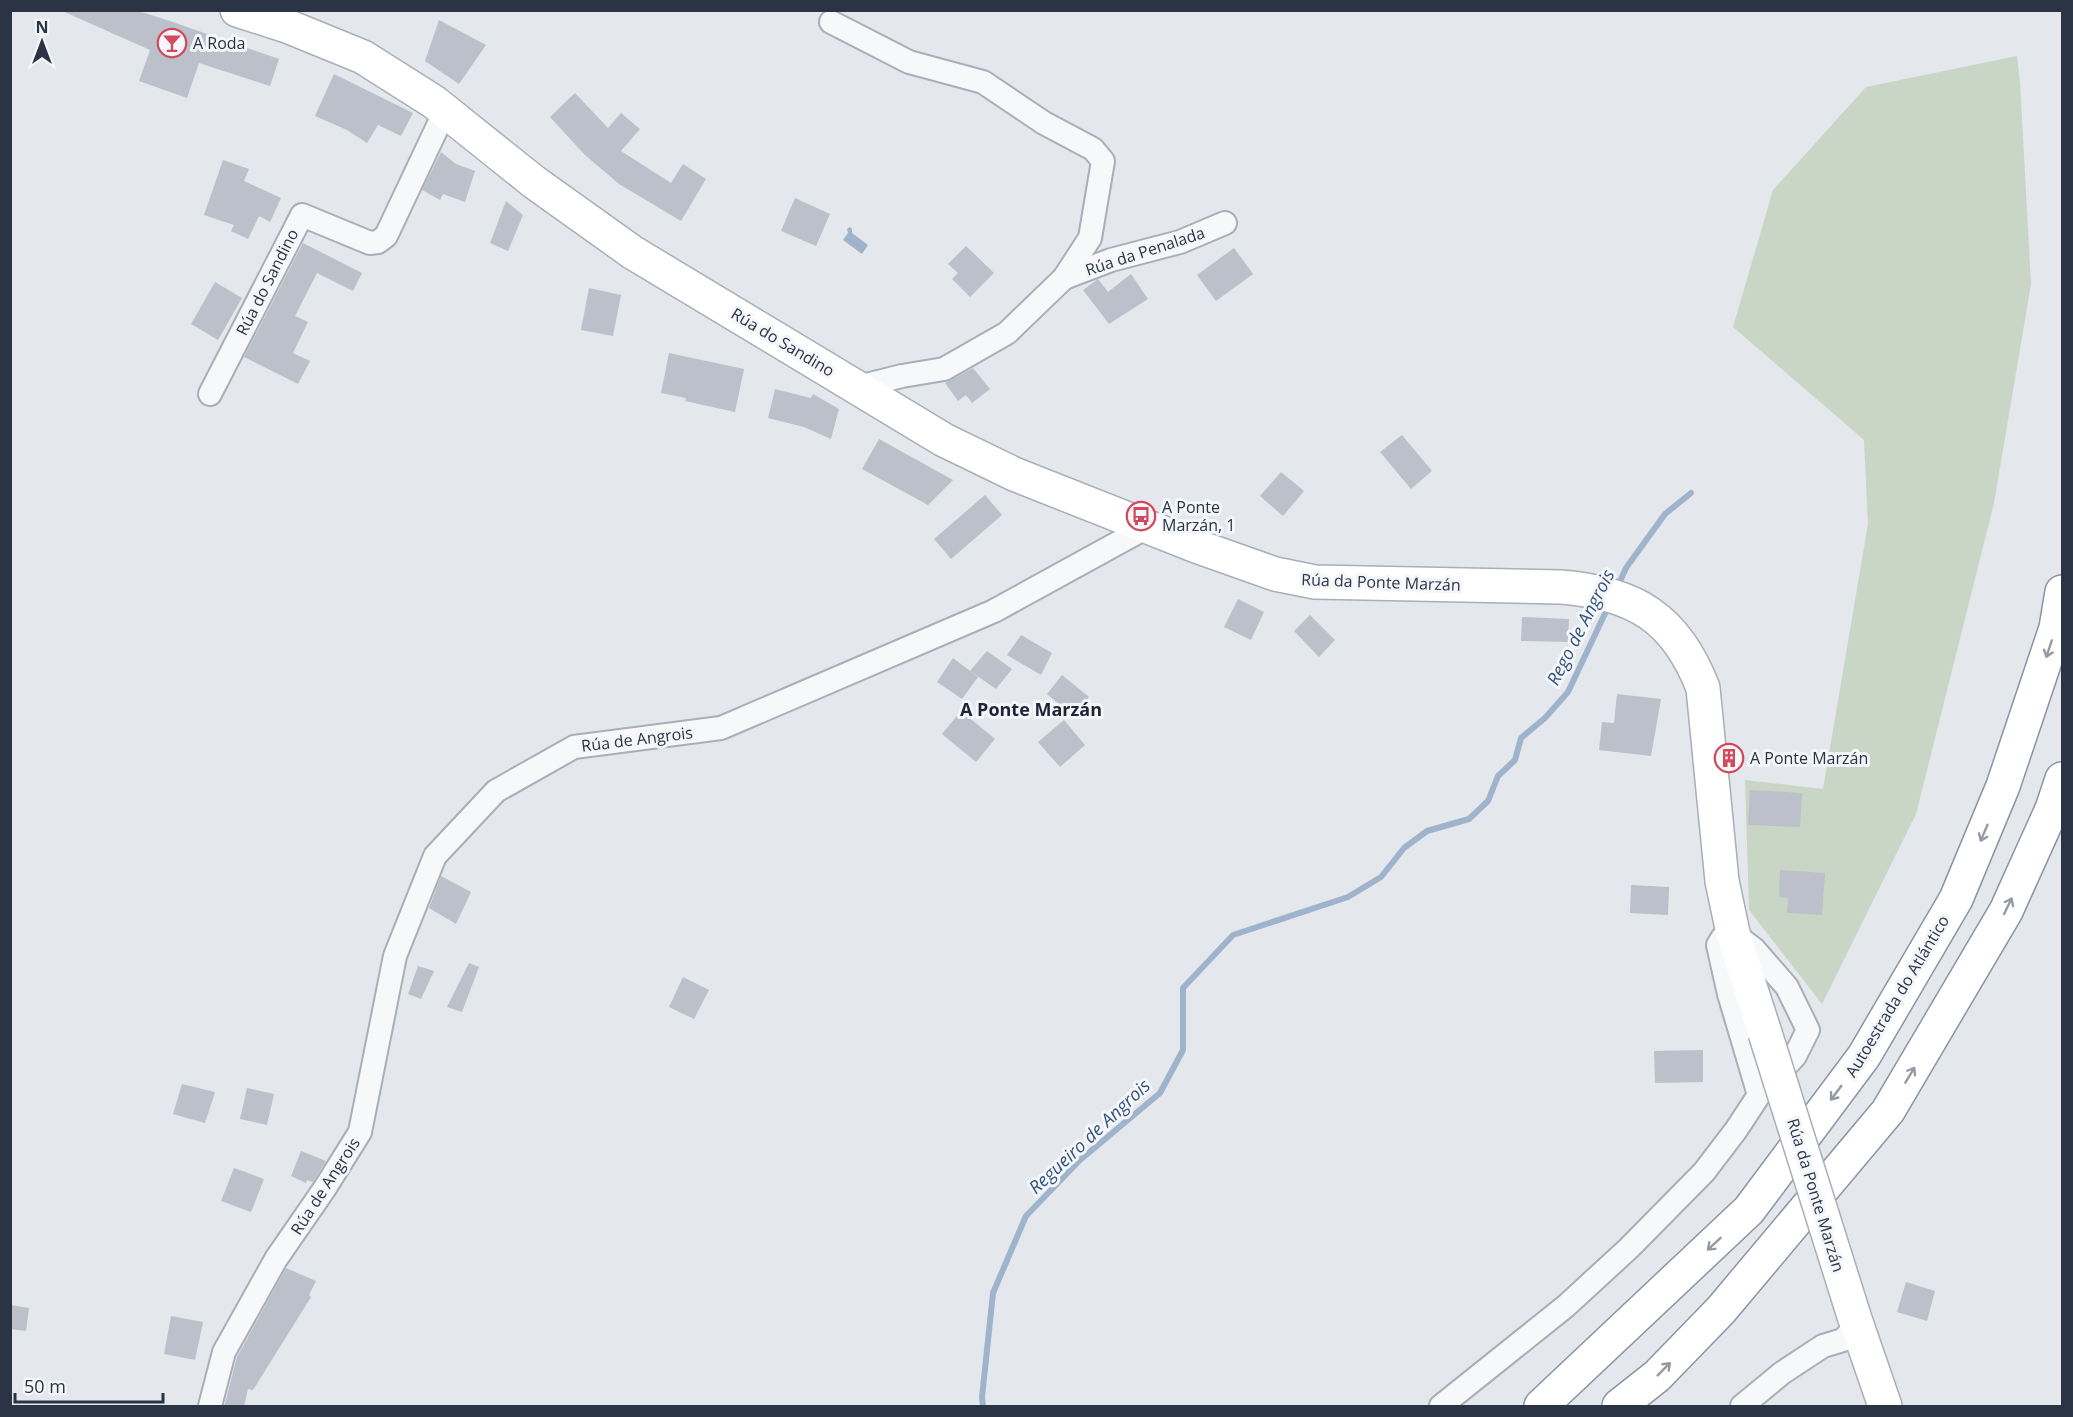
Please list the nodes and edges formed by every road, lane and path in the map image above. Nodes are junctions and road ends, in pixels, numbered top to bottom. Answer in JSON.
{"nodes":[{"id":1,"x":237,"y":10,"type":"edge"},
{"id":2,"x":831,"y":22,"type":"dead end"},
{"id":3,"x":445,"y":111,"type":"junction"},
{"id":4,"x":1225,"y":223,"type":"dead end"},
{"id":5,"x":1064,"y":278,"type":"junction"},
{"id":6,"x":858,"y":387,"type":"junction"},
{"id":7,"x":210,"y":394,"type":"dead end"},
{"id":8,"x":1147,"y":527,"type":"junction"},
{"id":9,"x":2062,"y":592,"type":"edge"},
{"id":10,"x":2062,"y":779,"type":"edge"},
{"id":11,"x":1733,"y":933,"type":"junction"},
{"id":12,"x":1759,"y":1095,"type":"junction"},
{"id":13,"x":1855,"y":1321,"type":"junction"},
{"id":14,"x":210,"y":1407,"type":"edge"},
{"id":15,"x":1442,"y":1407,"type":"edge"},
{"id":16,"x":1541,"y":1407,"type":"edge"},
{"id":17,"x":1619,"y":1407,"type":"edge"},
{"id":18,"x":1742,"y":1407,"type":"edge"},
{"id":19,"x":1885,"y":1407,"type":"edge"}],
"edges":[{"from":1,"to":3,"type":"main road","name":"Rúa do Sandino"},
{"from":2,"to":5,"type":"street","name":"Rúa da Penalada"},
{"from":3,"to":6,"type":"main road","name":"Rúa do Sandino"},
{"from":3,"to":7,"type":"street","name":"Rúa do Sandino"},
{"from":4,"to":5,"type":"street","name":"Rúa da Penalada"},
{"from":5,"to":6,"type":"street","name":"Rúa da Penalada"},
{"from":6,"to":8,"type":"main road","name":"Rúa do Sandino"},
{"from":8,"to":11,"type":"main road","name":"Rúa da Ponte Marzán"},
{"from":8,"to":14,"type":"street","name":"Rúa de Angrois"},
{"from":9,"to":16,"type":"main road","name":"Autoestrada do Atlántico","one_way":true},
{"from":17,"to":10,"type":"main road","one_way":true},
{"from":11,"to":12,"type":"street"},
{"from":11,"to":12,"type":"street"},
{"from":11,"to":13,"type":"main road","name":"Rúa da Ponte Marzán","bridge":true},
{"from":12,"to":15,"type":"street"},
{"from":13,"to":18,"type":"street"},
{"from":13,"to":19,"type":"main road","name":"Rúa da Ponte Marzán"}]}
